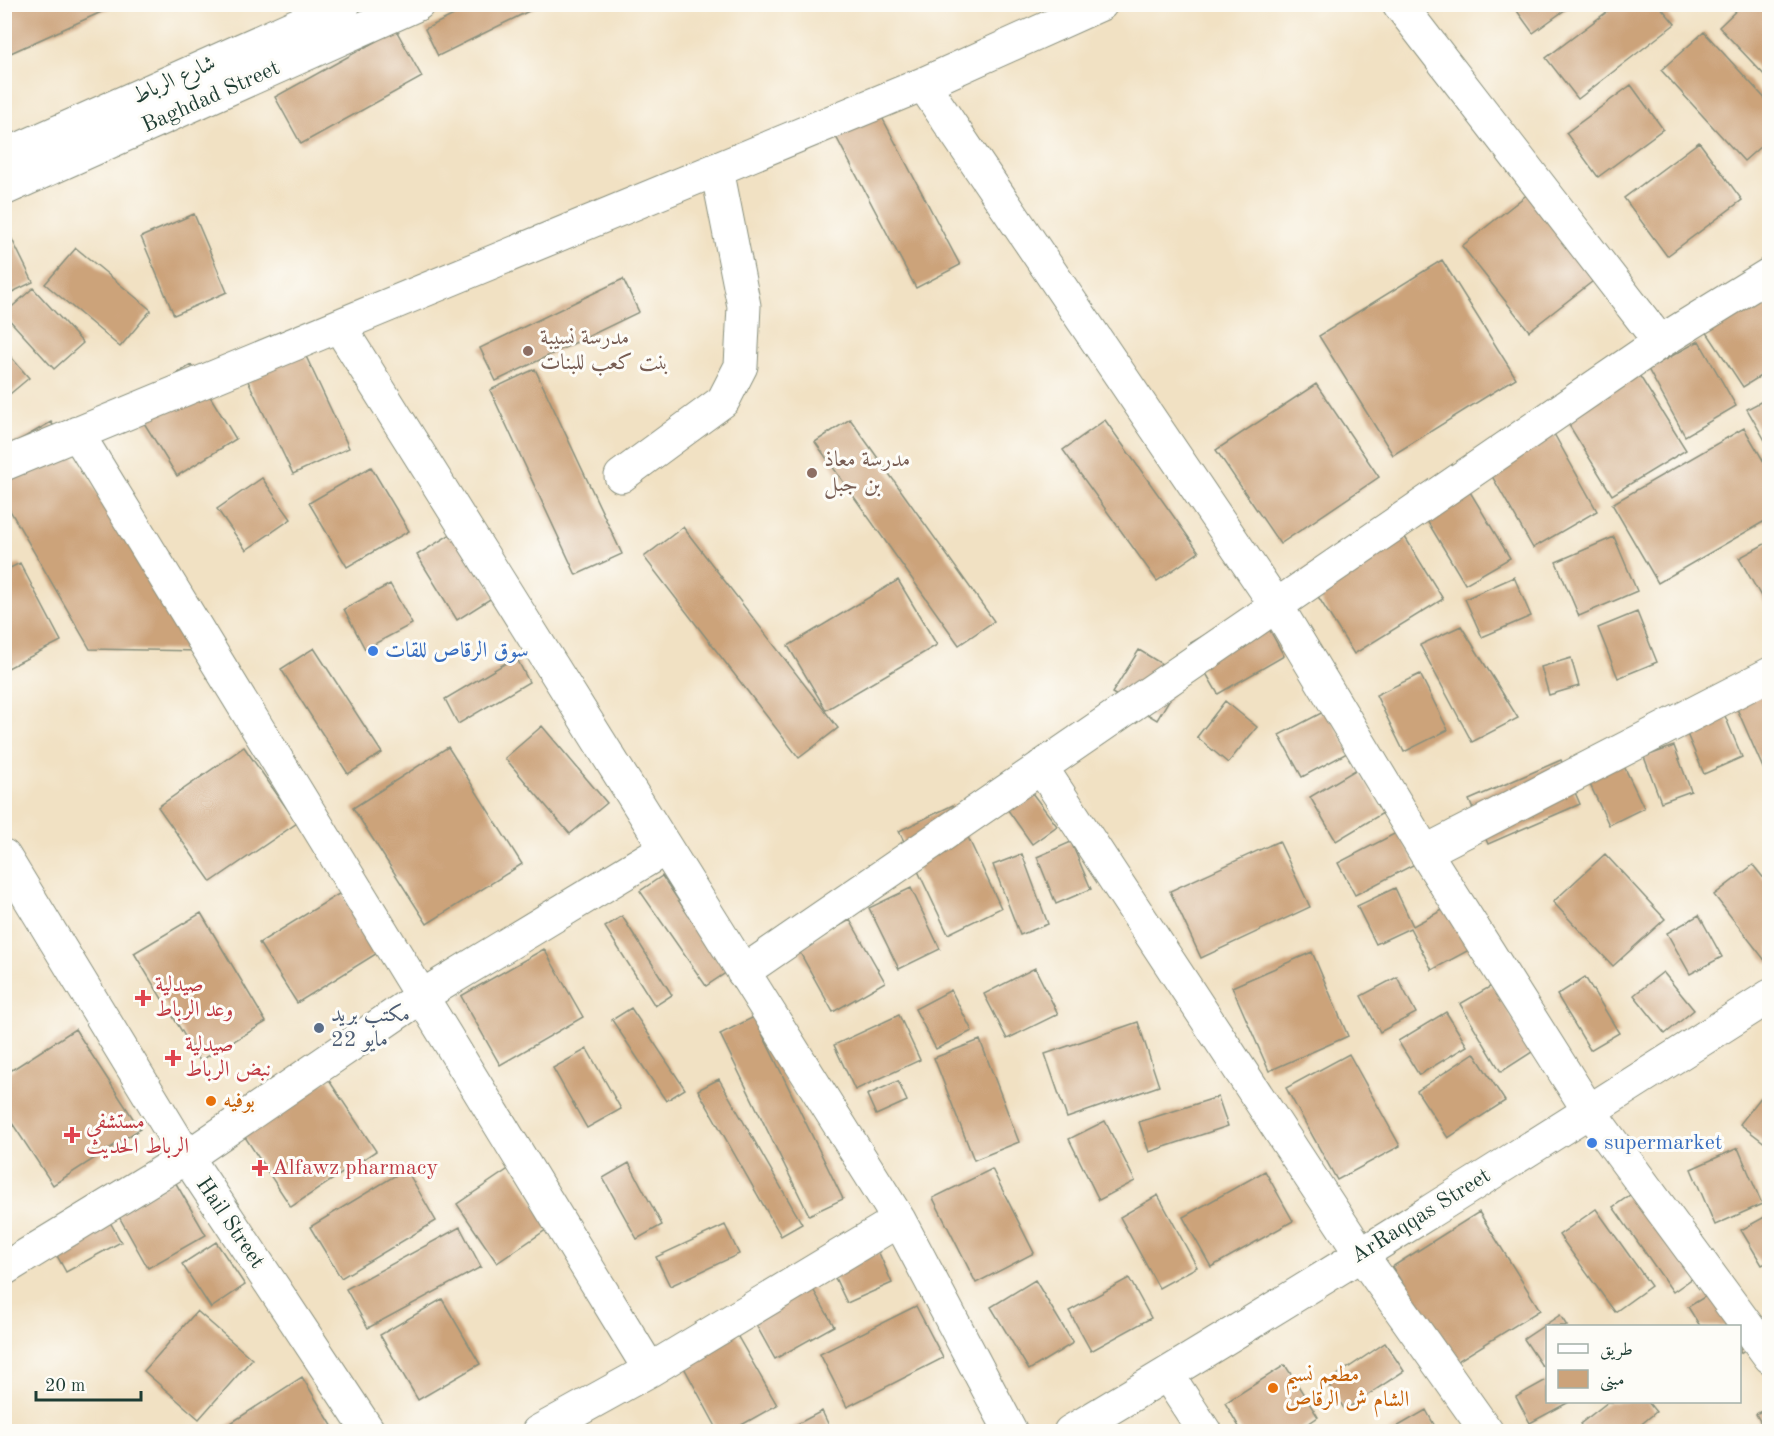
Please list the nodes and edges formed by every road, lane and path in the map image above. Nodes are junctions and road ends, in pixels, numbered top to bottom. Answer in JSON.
{"nodes":[{"id":1,"x":344,"y":4,"type":"edge"},
{"id":2,"x":418,"y":4,"type":"edge"},
{"id":3,"x":1101,"y":4,"type":"edge"},
{"id":4,"x":1399,"y":4,"type":"edge"},
{"id":5,"x":923,"y":84,"type":"junction"},
{"id":6,"x":4,"y":156,"type":"edge"},
{"id":7,"x":717,"y":169,"type":"junction"},
{"id":8,"x":4,"y":189,"type":"edge"},
{"id":9,"x":1770,"y":274,"type":"edge"},
{"id":10,"x":339,"y":326,"type":"junction"},
{"id":11,"x":1660,"y":342,"type":"junction"},
{"id":12,"x":77,"y":433,"type":"junction"},
{"id":13,"x":4,"y":464,"type":"edge"},
{"id":14,"x":621,"y":476,"type":"dead end"},
{"id":15,"x":1276,"y":605,"type":"junction"},
{"id":16,"x":1770,"y":674,"type":"edge"},
{"id":17,"x":1041,"y":767,"type":"junction"},
{"id":18,"x":666,"y":848,"type":"junction"},
{"id":19,"x":1425,"y":852,"type":"junction"},
{"id":20,"x":4,"y":856,"type":"edge"},
{"id":21,"x":743,"y":972,"type":"junction"},
{"id":22,"x":422,"y":996,"type":"junction"},
{"id":23,"x":1770,"y":996,"type":"edge"},
{"id":24,"x":1589,"y":1111,"type":"junction"},
{"id":25,"x":187,"y":1157,"type":"junction"},
{"id":26,"x":899,"y":1220,"type":"junction"},
{"id":27,"x":1361,"y":1254,"type":"junction"},
{"id":28,"x":4,"y":1269,"type":"edge"},
{"id":29,"x":1770,"y":1357,"type":"edge"},
{"id":30,"x":650,"y":1370,"type":"junction"},
{"id":31,"x":1167,"y":1374,"type":"junction"},
{"id":32,"x":369,"y":1431,"type":"edge"},
{"id":33,"x":538,"y":1431,"type":"edge"},
{"id":34,"x":1011,"y":1431,"type":"edge"},
{"id":35,"x":1071,"y":1431,"type":"edge"},
{"id":36,"x":1205,"y":1431,"type":"edge"},
{"id":37,"x":1486,"y":1431,"type":"edge"}],
"edges":[{"from":1,"to":6,"type":"street","name":"شارع الرباط"},
{"from":2,"to":8,"type":"street","name":"Baghdad Street"},
{"from":3,"to":5,"type":"street"},
{"from":4,"to":11,"type":"street"},
{"from":5,"to":7,"type":"street"},
{"from":5,"to":15,"type":"street"},
{"from":7,"to":10,"type":"street"},
{"from":7,"to":14,"type":"street"},
{"from":9,"to":11,"type":"street"},
{"from":10,"to":12,"type":"street"},
{"from":10,"to":18,"type":"street"},
{"from":11,"to":15,"type":"street"},
{"from":12,"to":13,"type":"street"},
{"from":12,"to":22,"type":"street"},
{"from":15,"to":17,"type":"street"},
{"from":15,"to":19,"type":"street"},
{"from":16,"to":19,"type":"street"},
{"from":17,"to":21,"type":"street"},
{"from":17,"to":27,"type":"street"},
{"from":18,"to":21,"type":"street"},
{"from":18,"to":22,"type":"street"},
{"from":19,"to":24,"type":"street"},
{"from":20,"to":25,"type":"street","name":"Hail Street"},
{"from":21,"to":26,"type":"street"},
{"from":22,"to":25,"type":"street"},
{"from":22,"to":30,"type":"street"},
{"from":23,"to":24,"type":"street","name":"ArRaqqas Street"},
{"from":24,"to":27,"type":"street","name":"ArRaqqas Street"},
{"from":24,"to":29,"type":"street"},
{"from":25,"to":28,"type":"street"},
{"from":25,"to":32,"type":"street","name":"Hail Street"},
{"from":26,"to":30,"type":"street"},
{"from":26,"to":34,"type":"street"},
{"from":27,"to":31,"type":"street","name":"ArRaqqas Street"},
{"from":27,"to":37,"type":"street"},
{"from":30,"to":33,"type":"street"},
{"from":31,"to":35,"type":"street","name":"ArRaqqas Street"},
{"from":31,"to":36,"type":"street"}]}
